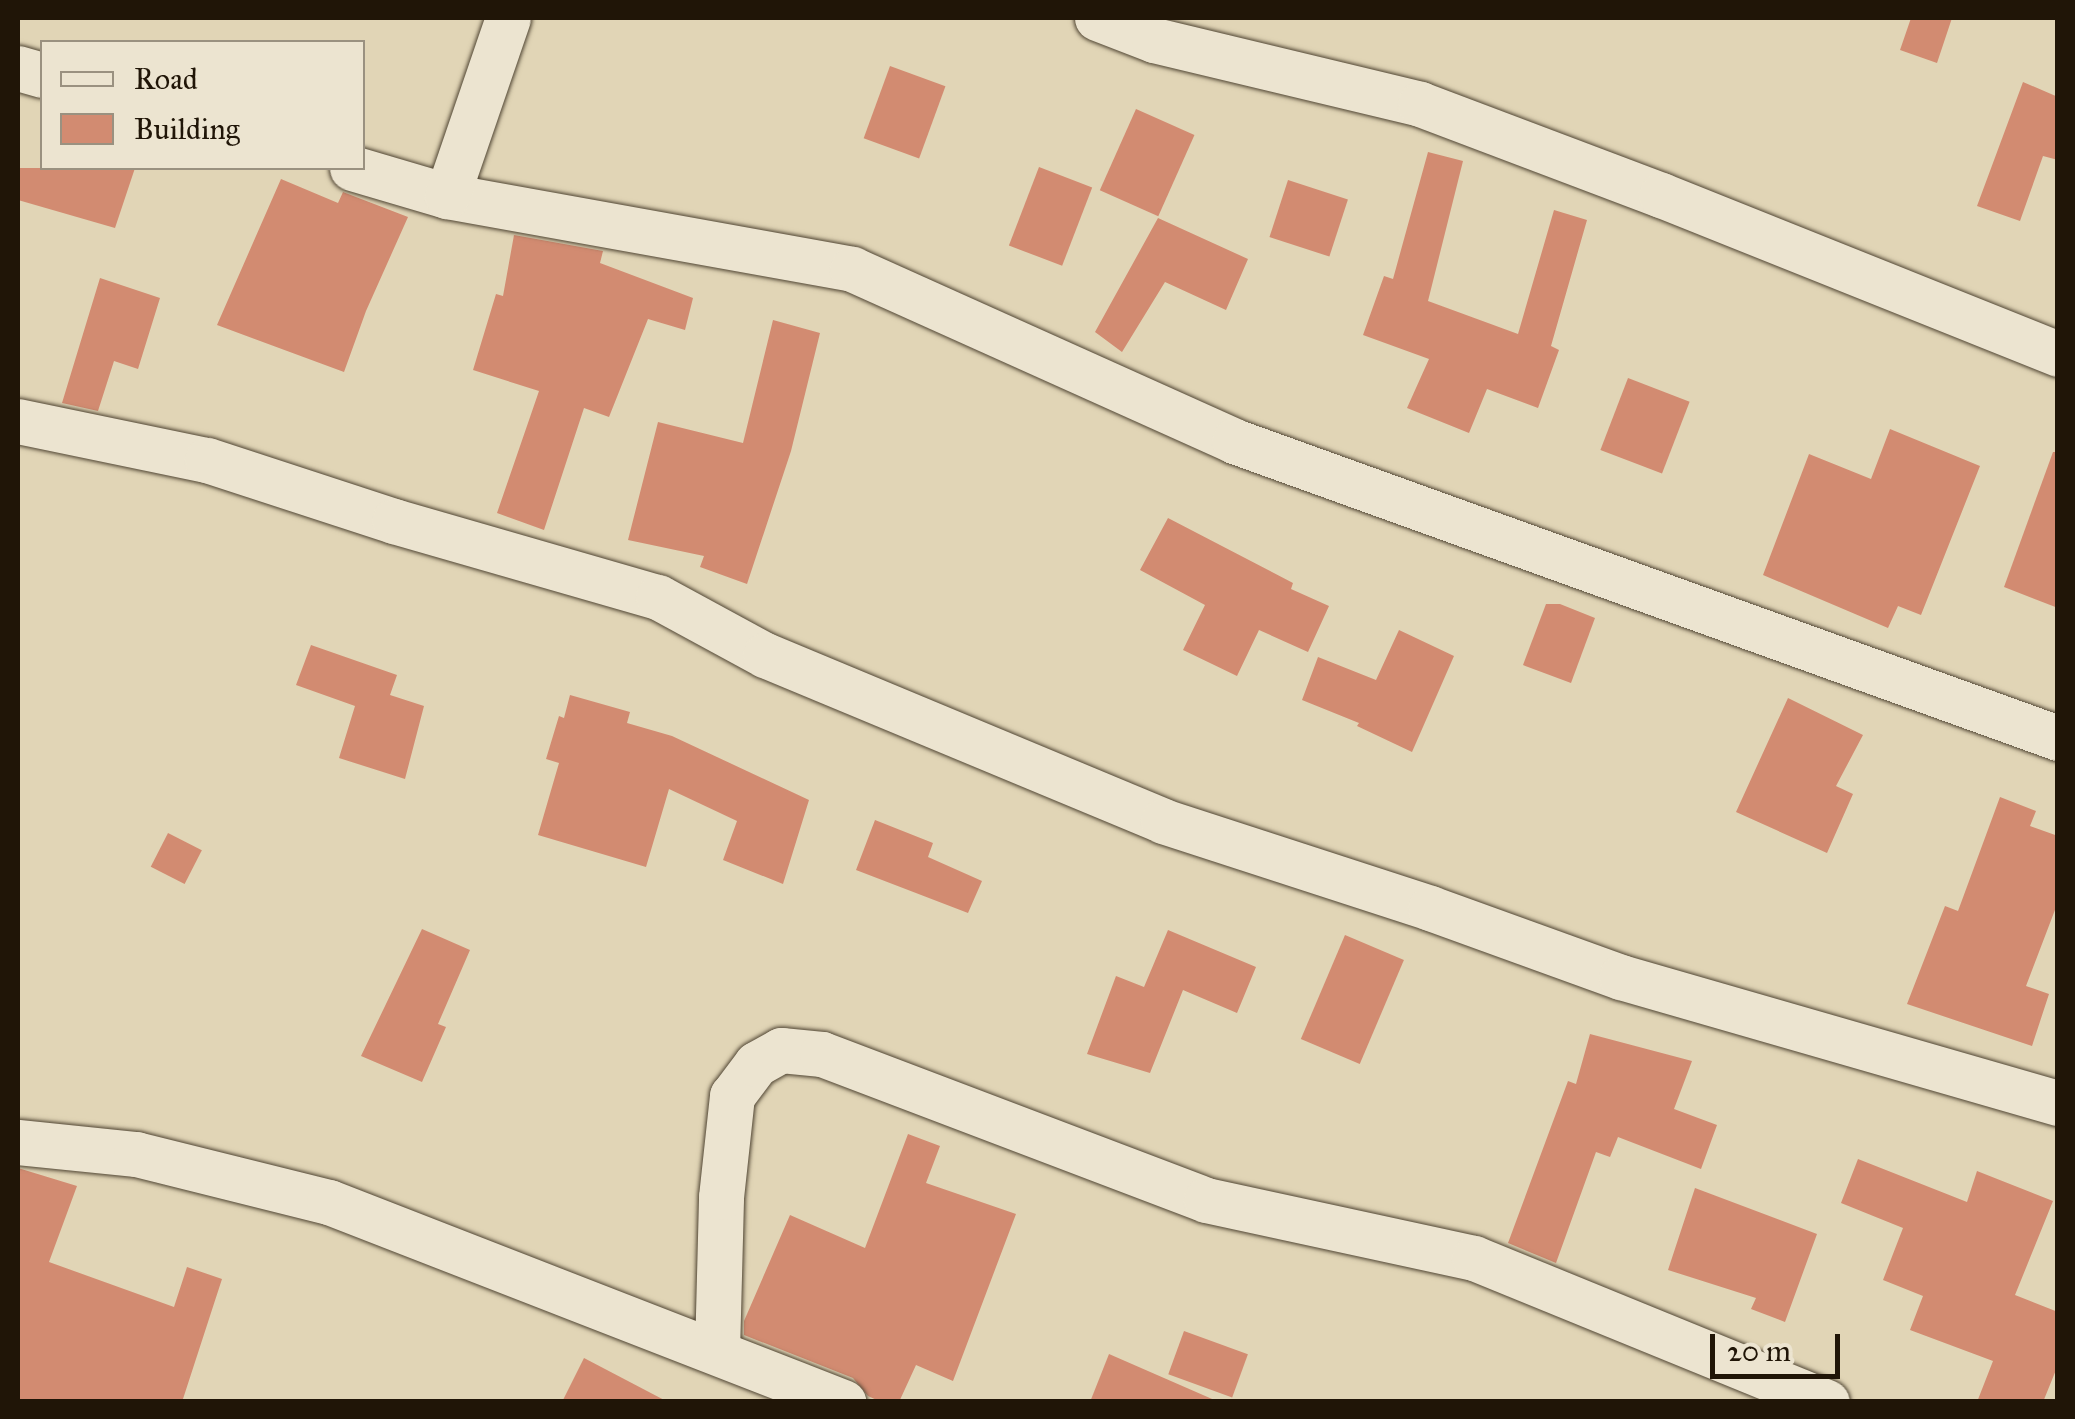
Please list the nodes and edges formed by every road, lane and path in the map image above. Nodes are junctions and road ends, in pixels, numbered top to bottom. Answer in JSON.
{"nodes":[{"id":1,"x":508,"y":18,"type":"edge"},
{"id":2,"x":1097,"y":18,"type":"edge"},
{"id":3,"x":359,"y":170,"type":"edge"},
{"id":4,"x":447,"y":196,"type":"junction"},
{"id":5,"x":2058,"y":354,"type":"edge"},
{"id":6,"x":18,"y":421,"type":"edge"},
{"id":7,"x":2058,"y":738,"type":"edge"},
{"id":8,"x":2058,"y":1103,"type":"edge"},
{"id":9,"x":18,"y":1142,"type":"edge"},
{"id":10,"x":717,"y":1352,"type":"junction"},
{"id":11,"x":772,"y":1389,"type":"edge"},
{"id":12,"x":843,"y":1402,"type":"edge"},
{"id":13,"x":1827,"y":1402,"type":"edge"}],
"edges":[{"from":1,"to":4,"type":"street"},
{"from":2,"to":5,"type":"street"},
{"from":3,"to":4,"type":"street"},
{"from":4,"to":7,"type":"street"},
{"from":6,"to":8,"type":"street"},
{"from":9,"to":10,"type":"street"},
{"from":10,"to":11,"type":"street"},
{"from":10,"to":13,"type":"street"},
{"from":11,"to":12,"type":"street"}]}
